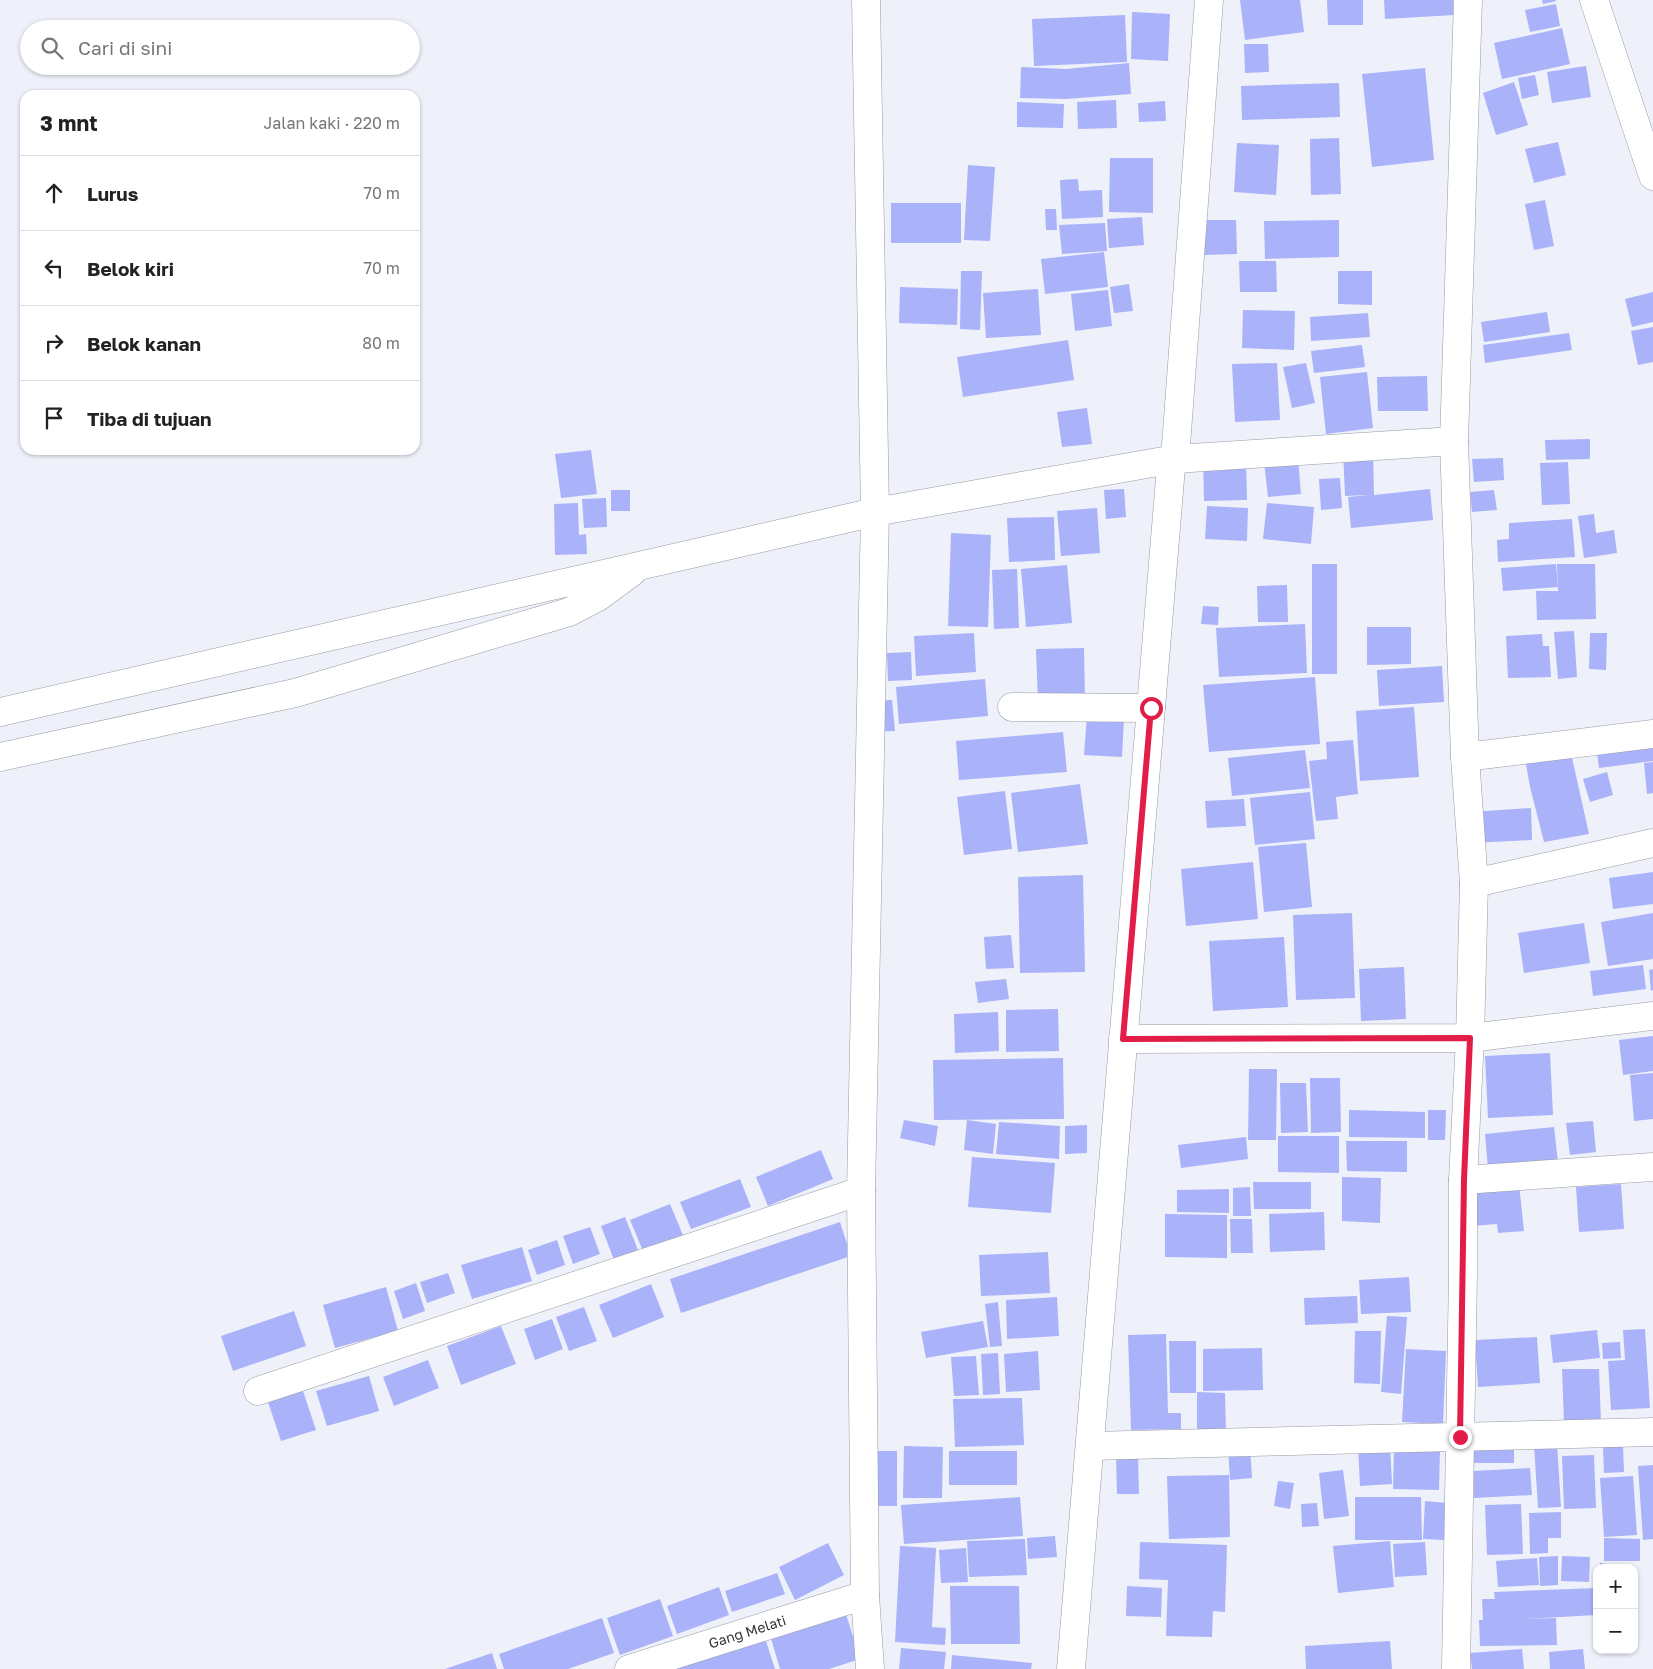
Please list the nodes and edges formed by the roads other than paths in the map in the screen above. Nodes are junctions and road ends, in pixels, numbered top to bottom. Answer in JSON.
{"nodes":[{"id":1,"x":866,"y":0,"type":"edge"},
{"id":2,"x":1209,"y":0,"type":"edge"},
{"id":3,"x":1468,"y":0,"type":"edge"},
{"id":4,"x":1594,"y":0,"type":"edge"},
{"id":5,"x":1653,"y":176,"type":"edge"},
{"id":6,"x":1454,"y":441,"type":"junction"},
{"id":7,"x":1175,"y":459,"type":"junction"},
{"id":8,"x":875,"y":512,"type":"junction"},
{"id":9,"x":639,"y":566,"type":"junction"},
{"id":10,"x":1012,"y":707,"type":"dead end"},
{"id":11,"x":1151,"y":708,"type":"junction"},
{"id":12,"x":0,"y":712,"type":"edge"},
{"id":13,"x":1653,"y":734,"type":"edge"},
{"id":14,"x":0,"y":756,"type":"edge"},
{"id":15,"x":1465,"y":757,"type":"junction"},
{"id":16,"x":1653,"y":843,"type":"edge"},
{"id":17,"x":1474,"y":882,"type":"junction"},
{"id":18,"x":1653,"y":1016,"type":"edge"},
{"id":19,"x":1470,"y":1038,"type":"junction"},
{"id":20,"x":1123,"y":1039,"type":"junction"},
{"id":21,"x":1653,"y":1167,"type":"edge"},
{"id":22,"x":1464,"y":1180,"type":"junction"},
{"id":23,"x":861,"y":1190,"type":"junction"},
{"id":24,"x":258,"y":1391,"type":"dead end"},
{"id":25,"x":1653,"y":1432,"type":"edge"},
{"id":26,"x":1460,"y":1437,"type":"junction"},
{"id":27,"x":1090,"y":1446,"type":"junction"},
{"id":28,"x":865,"y":1595,"type":"junction"},
{"id":29,"x":629,"y":1669,"type":"edge"},
{"id":30,"x":870,"y":1669,"type":"edge"},
{"id":31,"x":1070,"y":1669,"type":"edge"},
{"id":32,"x":1456,"y":1669,"type":"edge"}],
"edges":[{"from":1,"to":8,"type":"street"},
{"from":2,"to":7,"type":"street"},
{"from":3,"to":6,"type":"street"},
{"from":4,"to":5,"type":"street"},
{"from":6,"to":7,"type":"street"},
{"from":6,"to":15,"type":"street"},
{"from":7,"to":8,"type":"street"},
{"from":7,"to":11,"type":"street"},
{"from":8,"to":9,"type":"street"},
{"from":8,"to":23,"type":"street"},
{"from":9,"to":12,"type":"street"},
{"from":9,"to":14,"type":"street"},
{"from":10,"to":11,"type":"street"},
{"from":11,"to":20,"type":"street"},
{"from":13,"to":15,"type":"street"},
{"from":15,"to":17,"type":"street"},
{"from":16,"to":17,"type":"street"},
{"from":17,"to":19,"type":"street"},
{"from":18,"to":19,"type":"street"},
{"from":19,"to":20,"type":"street"},
{"from":19,"to":22,"type":"street"},
{"from":20,"to":27,"type":"street"},
{"from":21,"to":22,"type":"street"},
{"from":22,"to":26,"type":"street"},
{"from":23,"to":24,"type":"street"},
{"from":23,"to":28,"type":"street"},
{"from":25,"to":26,"type":"street"},
{"from":26,"to":27,"type":"street"},
{"from":26,"to":32,"type":"street"},
{"from":27,"to":31,"type":"street"},
{"from":28,"to":29,"type":"street","name":"Gang Melati"},
{"from":28,"to":30,"type":"street"}]}
